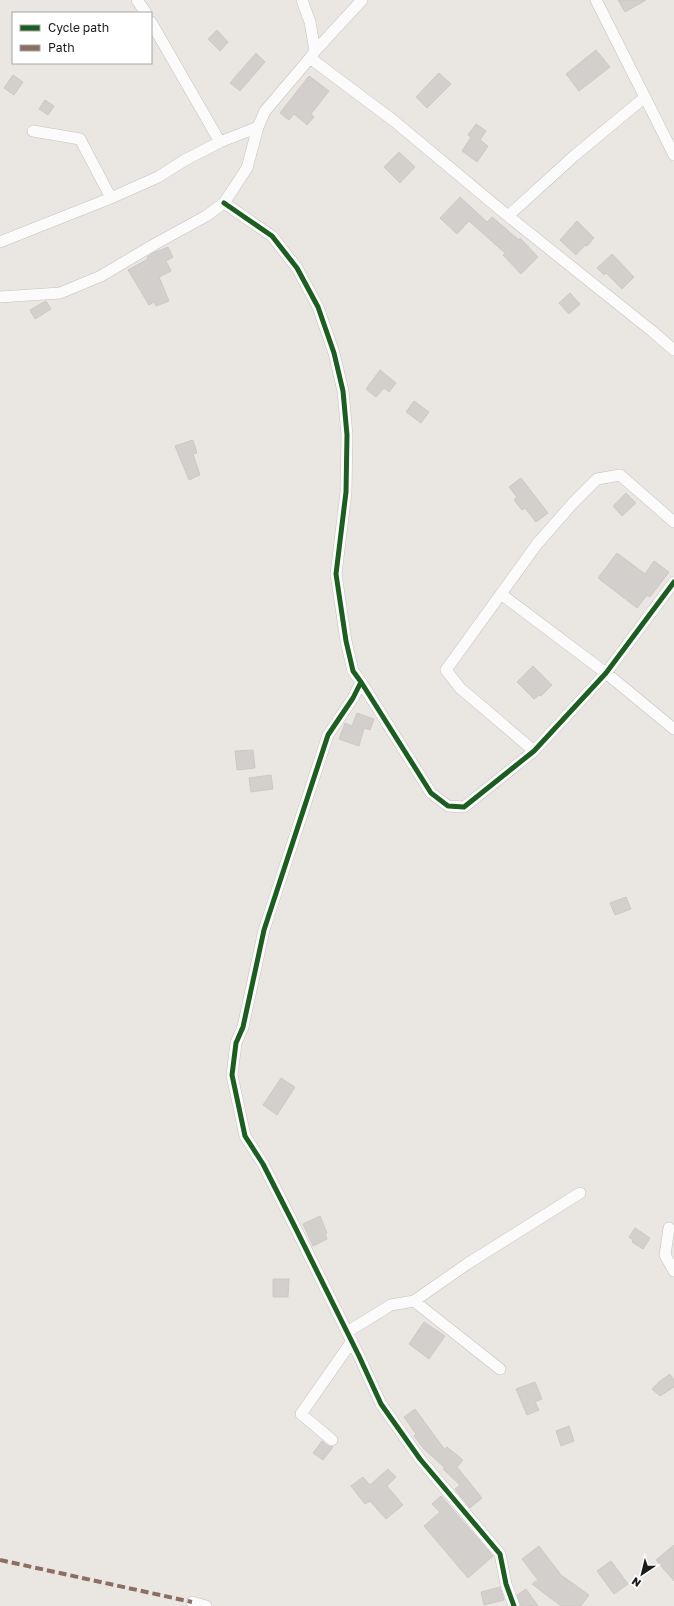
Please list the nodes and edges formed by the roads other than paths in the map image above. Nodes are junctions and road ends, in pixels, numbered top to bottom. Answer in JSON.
{"nodes":[{"id":1,"x":138,"y":0,"type":"edge"},
{"id":2,"x":302,"y":0,"type":"edge"},
{"id":3,"x":362,"y":0,"type":"edge"},
{"id":4,"x":596,"y":0,"type":"edge"},
{"id":5,"x":145,"y":12,"type":"edge"},
{"id":6,"x":152,"y":24,"type":"edge"},
{"id":7,"x":313,"y":54,"type":"junction"},
{"id":8,"x":644,"y":98,"type":"junction"},
{"id":9,"x":258,"y":128,"type":"junction"},
{"id":10,"x":33,"y":131,"type":"dead end"},
{"id":11,"x":220,"y":142,"type":"junction"},
{"id":12,"x":674,"y":155,"type":"edge"},
{"id":13,"x":112,"y":198,"type":"junction"},
{"id":14,"x":224,"y":203,"type":"junction"},
{"id":15,"x":508,"y":216,"type":"junction"},
{"id":16,"x":0,"y":242,"type":"edge"},
{"id":17,"x":0,"y":297,"type":"edge"},
{"id":18,"x":674,"y":350,"type":"edge"},
{"id":19,"x":674,"y":522,"type":"edge"},
{"id":20,"x":674,"y":582,"type":"edge"},
{"id":21,"x":500,"y":594,"type":"junction"},
{"id":22,"x":606,"y":673,"type":"junction"},
{"id":23,"x":361,"y":682,"type":"junction"},
{"id":24,"x":674,"y":729,"type":"edge"},
{"id":25,"x":534,"y":751,"type":"junction"},
{"id":26,"x":580,"y":1193,"type":"dead end"},
{"id":27,"x":669,"y":1228,"type":"dead end"},
{"id":28,"x":674,"y":1271,"type":"edge"},
{"id":29,"x":414,"y":1302,"type":"junction"},
{"id":30,"x":349,"y":1337,"type":"junction"},
{"id":31,"x":500,"y":1369,"type":"dead end"},
{"id":32,"x":332,"y":1440,"type":"dead end"},
{"id":33,"x":192,"y":1602,"type":"dead end"},
{"id":34,"x":206,"y":1606,"type":"edge"},
{"id":35,"x":514,"y":1606,"type":"edge"}],
"edges":[{"from":1,"to":5,"type":"street"},
{"from":2,"to":7,"type":"street"},
{"from":3,"to":7,"type":"street"},
{"from":4,"to":8,"type":"street"},
{"from":6,"to":11,"type":"street"},
{"from":7,"to":9,"type":"street"},
{"from":7,"to":15,"type":"street"},
{"from":8,"to":12,"type":"street"},
{"from":8,"to":15,"type":"street"},
{"from":9,"to":11,"type":"street"},
{"from":9,"to":14,"type":"street"},
{"from":10,"to":13,"type":"street"},
{"from":11,"to":13,"type":"street"},
{"from":13,"to":16,"type":"street"},
{"from":14,"to":17,"type":"street"},
{"from":14,"to":23,"type":"street"},
{"from":15,"to":18,"type":"street"},
{"from":19,"to":21,"type":"street"},
{"from":20,"to":22,"type":"street"},
{"from":21,"to":22,"type":"street"},
{"from":21,"to":25,"type":"street"},
{"from":22,"to":24,"type":"street"},
{"from":22,"to":25,"type":"street"},
{"from":23,"to":25,"type":"street"},
{"from":23,"to":30,"type":"street"},
{"from":26,"to":29,"type":"street"},
{"from":27,"to":28,"type":"street"},
{"from":29,"to":30,"type":"street"},
{"from":29,"to":31,"type":"street"},
{"from":30,"to":32,"type":"street"},
{"from":30,"to":35,"type":"street"},
{"from":33,"to":34,"type":"street"}]}
